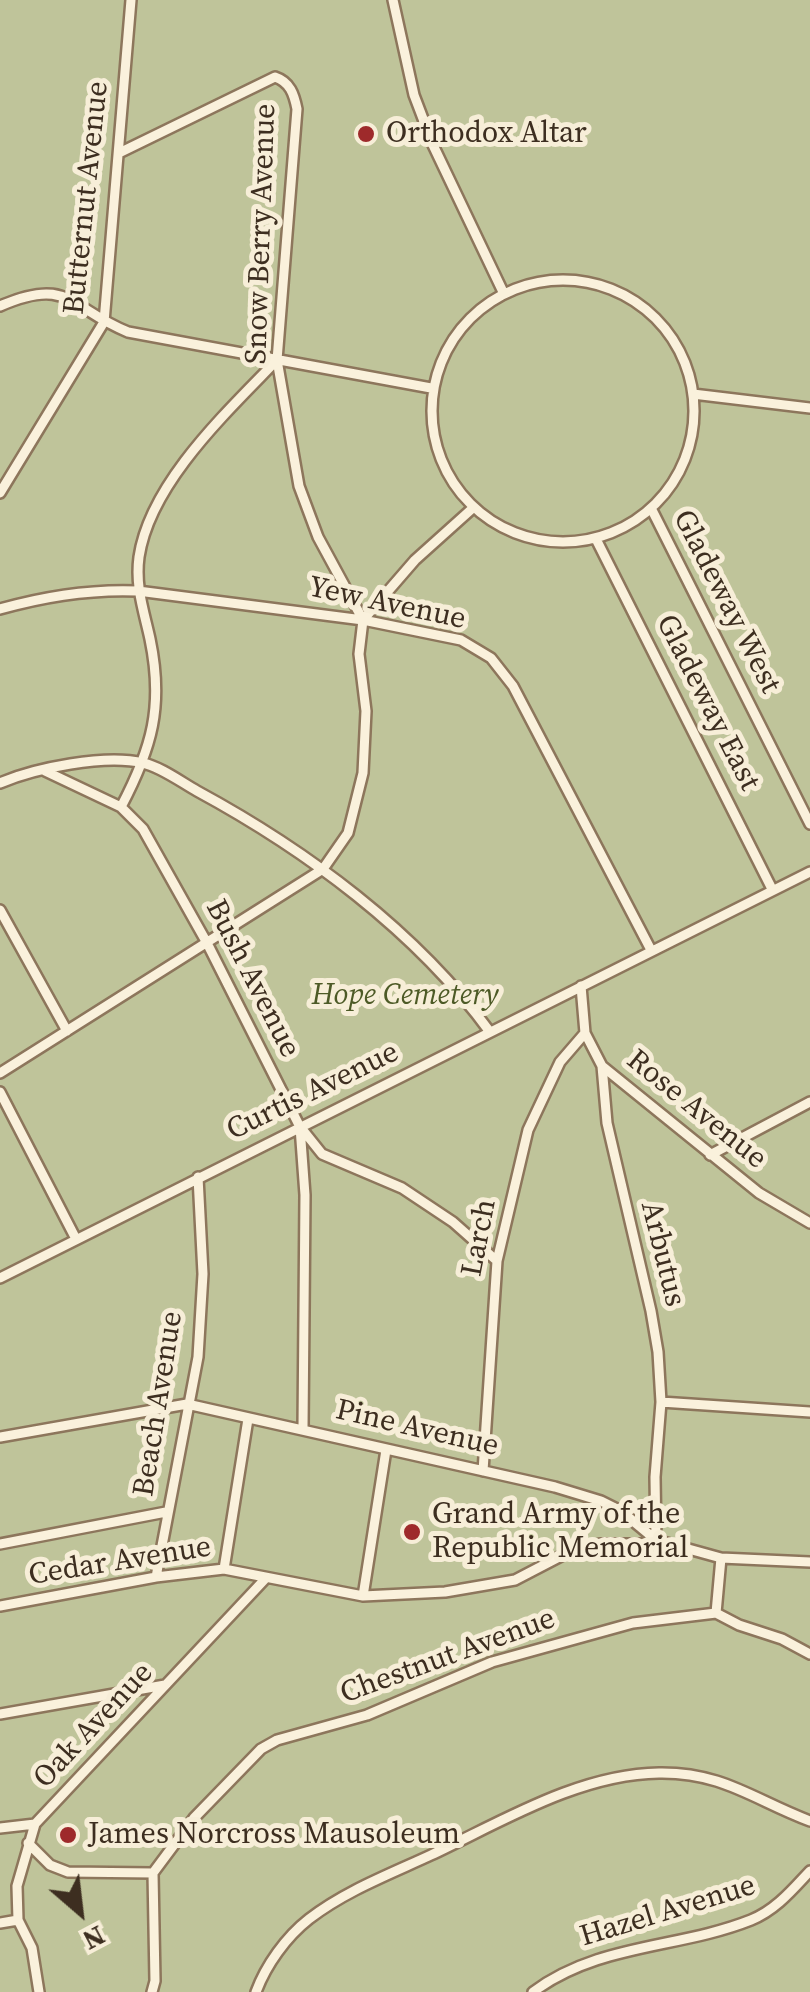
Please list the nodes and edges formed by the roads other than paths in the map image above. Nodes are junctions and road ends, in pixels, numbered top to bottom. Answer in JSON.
{"nodes":[{"id":1,"x":130,"y":0,"type":"edge"},
{"id":2,"x":394,"y":0,"type":"edge"},
{"id":3,"x":118,"y":153,"type":"junction"},
{"id":4,"x":504,"y":294,"type":"junction"},
{"id":5,"x":0,"y":306,"type":"edge"},
{"id":6,"x":104,"y":322,"type":"junction"},
{"id":7,"x":277,"y":360,"type":"junction"},
{"id":8,"x":431,"y":388,"type":"junction"},
{"id":9,"x":693,"y":394,"type":"junction"},
{"id":10,"x":810,"y":408,"type":"edge"},
{"id":11,"x":0,"y":493,"type":"edge"},
{"id":12,"x":474,"y":507,"type":"junction"},
{"id":13,"x":652,"y":510,"type":"junction"},
{"id":14,"x":596,"y":539,"type":"junction"},
{"id":15,"x":138,"y":591,"type":"junction"},
{"id":16,"x":0,"y":608,"type":"edge"},
{"id":17,"x":363,"y":620,"type":"junction"},
{"id":18,"x":144,"y":762,"type":"junction"},
{"id":19,"x":45,"y":771,"type":"junction"},
{"id":20,"x":0,"y":783,"type":"edge"},
{"id":21,"x":121,"y":807,"type":"junction"},
{"id":22,"x":810,"y":824,"type":"edge"},
{"id":23,"x":323,"y":869,"type":"junction"},
{"id":24,"x":810,"y":872,"type":"edge"},
{"id":25,"x":772,"y":890,"type":"junction"},
{"id":26,"x":0,"y":910,"type":"edge"},
{"id":27,"x":208,"y":942,"type":"junction"},
{"id":28,"x":650,"y":950,"type":"junction"},
{"id":29,"x":581,"y":986,"type":"junction"},
{"id":30,"x":67,"y":1031,"type":"junction"},
{"id":31,"x":490,"y":1032,"type":"junction"},
{"id":32,"x":586,"y":1033,"type":"junction"},
{"id":33,"x":602,"y":1066,"type":"junction"},
{"id":34,"x":0,"y":1073,"type":"edge"},
{"id":35,"x":0,"y":1092,"type":"edge"},
{"id":36,"x":810,"y":1102,"type":"edge"},
{"id":37,"x":300,"y":1127,"type":"junction"},
{"id":38,"x":710,"y":1155,"type":"junction"},
{"id":39,"x":198,"y":1177,"type":"junction"},
{"id":40,"x":810,"y":1223,"type":"edge"},
{"id":41,"x":76,"y":1239,"type":"junction"},
{"id":42,"x":497,"y":1261,"type":"junction"},
{"id":43,"x":0,"y":1278,"type":"edge"},
{"id":44,"x":661,"y":1402,"type":"junction"},
{"id":45,"x":188,"y":1404,"type":"junction"},
{"id":46,"x":810,"y":1412,"type":"edge"},
{"id":47,"x":248,"y":1419,"type":"junction"},
{"id":48,"x":302,"y":1428,"type":"junction"},
{"id":49,"x":0,"y":1437,"type":"edge"},
{"id":50,"x":386,"y":1450,"type":"junction"},
{"id":51,"x":483,"y":1471,"type":"junction"},
{"id":52,"x":166,"y":1512,"type":"junction"},
{"id":53,"x":656,"y":1540,"type":"junction"},
{"id":54,"x":0,"y":1544,"type":"edge"},
{"id":55,"x":722,"y":1558,"type":"junction"},
{"id":56,"x":810,"y":1562,"type":"edge"},
{"id":57,"x":224,"y":1570,"type":"junction"},
{"id":58,"x":156,"y":1578,"type":"junction"},
{"id":59,"x":266,"y":1578,"type":"junction"},
{"id":60,"x":364,"y":1596,"type":"junction"},
{"id":61,"x":0,"y":1606,"type":"edge"},
{"id":62,"x":716,"y":1612,"type":"junction"},
{"id":63,"x":810,"y":1654,"type":"edge"},
{"id":64,"x":166,"y":1685,"type":"junction"},
{"id":65,"x":0,"y":1714,"type":"edge"},
{"id":66,"x":810,"y":1821,"type":"edge"},
{"id":67,"x":35,"y":1824,"type":"junction"},
{"id":68,"x":0,"y":1828,"type":"edge"},
{"id":69,"x":28,"y":1842,"type":"junction"},
{"id":70,"x":810,"y":1870,"type":"edge"},
{"id":71,"x":154,"y":1873,"type":"junction"},
{"id":72,"x":18,"y":1920,"type":"junction"},
{"id":73,"x":0,"y":1923,"type":"edge"},
{"id":74,"x":39,"y":1992,"type":"edge"},
{"id":75,"x":152,"y":1992,"type":"edge"},
{"id":76,"x":256,"y":1992,"type":"edge"},
{"id":77,"x":533,"y":1992,"type":"edge"}],
"edges":[{"from":1,"to":3,"type":"lane","name":"Butternut Avenue"},
{"from":2,"to":4,"type":"lane"},
{"from":3,"to":6,"type":"lane","name":"Butternut Avenue"},
{"from":3,"to":7,"type":"lane","name":"Snow Berry Avenue"},
{"from":4,"to":8,"type":"lane"},
{"from":4,"to":9,"type":"lane"},
{"from":5,"to":6,"type":"lane"},
{"from":6,"to":7,"type":"lane"},
{"from":6,"to":11,"type":"lane","name":"Butternut Avenue"},
{"from":7,"to":8,"type":"lane"},
{"from":7,"to":15,"type":"lane"},
{"from":7,"to":17,"type":"lane","name":"Snow Berry Avenue"},
{"from":8,"to":12,"type":"lane"},
{"from":9,"to":10,"type":"lane"},
{"from":9,"to":13,"type":"lane"},
{"from":12,"to":14,"type":"lane"},
{"from":12,"to":17,"type":"lane"},
{"from":13,"to":14,"type":"lane"},
{"from":13,"to":22,"type":"lane","name":"Gladeway West"},
{"from":14,"to":25,"type":"lane","name":"Gladeway East"},
{"from":15,"to":16,"type":"lane","name":"Yew Avenue"},
{"from":15,"to":17,"type":"lane","name":"Yew Avenue"},
{"from":15,"to":18,"type":"lane"},
{"from":17,"to":23,"type":"lane"},
{"from":17,"to":28,"type":"lane","name":"Yew Avenue"},
{"from":18,"to":19,"type":"lane"},
{"from":18,"to":21,"type":"lane"},
{"from":18,"to":23,"type":"lane"},
{"from":19,"to":20,"type":"lane"},
{"from":19,"to":21,"type":"lane","name":"Bush Avenue"},
{"from":21,"to":27,"type":"lane","name":"Bush Avenue"},
{"from":23,"to":27,"type":"lane"},
{"from":23,"to":31,"type":"lane"},
{"from":24,"to":25,"type":"lane","name":"Curtis Avenue"},
{"from":25,"to":28,"type":"lane","name":"Curtis Avenue"},
{"from":26,"to":30,"type":"lane"},
{"from":27,"to":30,"type":"lane"},
{"from":27,"to":37,"type":"lane","name":"Bush Avenue"},
{"from":28,"to":29,"type":"lane","name":"Curtis Avenue"},
{"from":29,"to":31,"type":"lane","name":"Curtis Avenue"},
{"from":29,"to":32,"type":"lane","name":"Arbutus"},
{"from":30,"to":34,"type":"lane"},
{"from":31,"to":37,"type":"lane","name":"Curtis Avenue"},
{"from":32,"to":33,"type":"lane","name":"Arbutus"},
{"from":32,"to":42,"type":"lane","name":"Larch"},
{"from":33,"to":38,"type":"lane","name":"Rose Avenue"},
{"from":33,"to":44,"type":"lane","name":"Arbutus"},
{"from":35,"to":41,"type":"lane"},
{"from":36,"to":38,"type":"lane"},
{"from":37,"to":39,"type":"lane","name":"Curtis Avenue"},
{"from":37,"to":42,"type":"lane"},
{"from":37,"to":48,"type":"lane","name":"Bush Avenue"},
{"from":38,"to":40,"type":"lane","name":"Rose Avenue"},
{"from":39,"to":41,"type":"lane","name":"Curtis Avenue"},
{"from":39,"to":45,"type":"lane","name":"Beach Avenue"},
{"from":41,"to":43,"type":"lane","name":"Curtis Avenue"},
{"from":42,"to":51,"type":"lane","name":"Larch"},
{"from":44,"to":46,"type":"lane"},
{"from":44,"to":53,"type":"lane","name":"Arbutus"},
{"from":45,"to":47,"type":"lane","name":"Pine Avenue"},
{"from":45,"to":49,"type":"lane","name":"Pine Avenue"},
{"from":45,"to":52,"type":"lane","name":"Beach Avenue"},
{"from":47,"to":48,"type":"lane","name":"Pine Avenue"},
{"from":47,"to":57,"type":"lane"},
{"from":48,"to":50,"type":"lane","name":"Pine Avenue"},
{"from":50,"to":51,"type":"lane","name":"Pine Avenue"},
{"from":50,"to":60,"type":"lane"},
{"from":51,"to":53,"type":"lane","name":"Pine Avenue"},
{"from":52,"to":54,"type":"lane"},
{"from":52,"to":58,"type":"lane","name":"Beach Avenue"},
{"from":53,"to":55,"type":"lane","name":"Pine Avenue"},
{"from":53,"to":60,"type":"lane","name":"Cedar Avenue"},
{"from":55,"to":56,"type":"lane","name":"Pine Avenue"},
{"from":55,"to":62,"type":"lane"},
{"from":57,"to":58,"type":"lane","name":"Cedar Avenue"},
{"from":57,"to":59,"type":"lane","name":"Cedar Avenue"},
{"from":58,"to":61,"type":"lane","name":"Cedar Avenue"},
{"from":59,"to":60,"type":"lane","name":"Cedar Avenue"},
{"from":59,"to":64,"type":"lane","name":"Oak Avenue"},
{"from":62,"to":63,"type":"lane"},
{"from":62,"to":71,"type":"lane","name":"Chestnut Avenue"},
{"from":64,"to":65,"type":"lane"},
{"from":64,"to":67,"type":"lane","name":"Oak Avenue"},
{"from":66,"to":76,"type":"lane"},
{"from":67,"to":68,"type":"lane"},
{"from":67,"to":69,"type":"lane","name":"Oak Avenue"},
{"from":69,"to":71,"type":"lane"},
{"from":69,"to":72,"type":"lane","name":"Oak Avenue"},
{"from":70,"to":77,"type":"lane","name":"Hazel Avenue"},
{"from":71,"to":75,"type":"lane"},
{"from":72,"to":73,"type":"lane"},
{"from":72,"to":74,"type":"lane","name":"Oak Avenue"}]}
